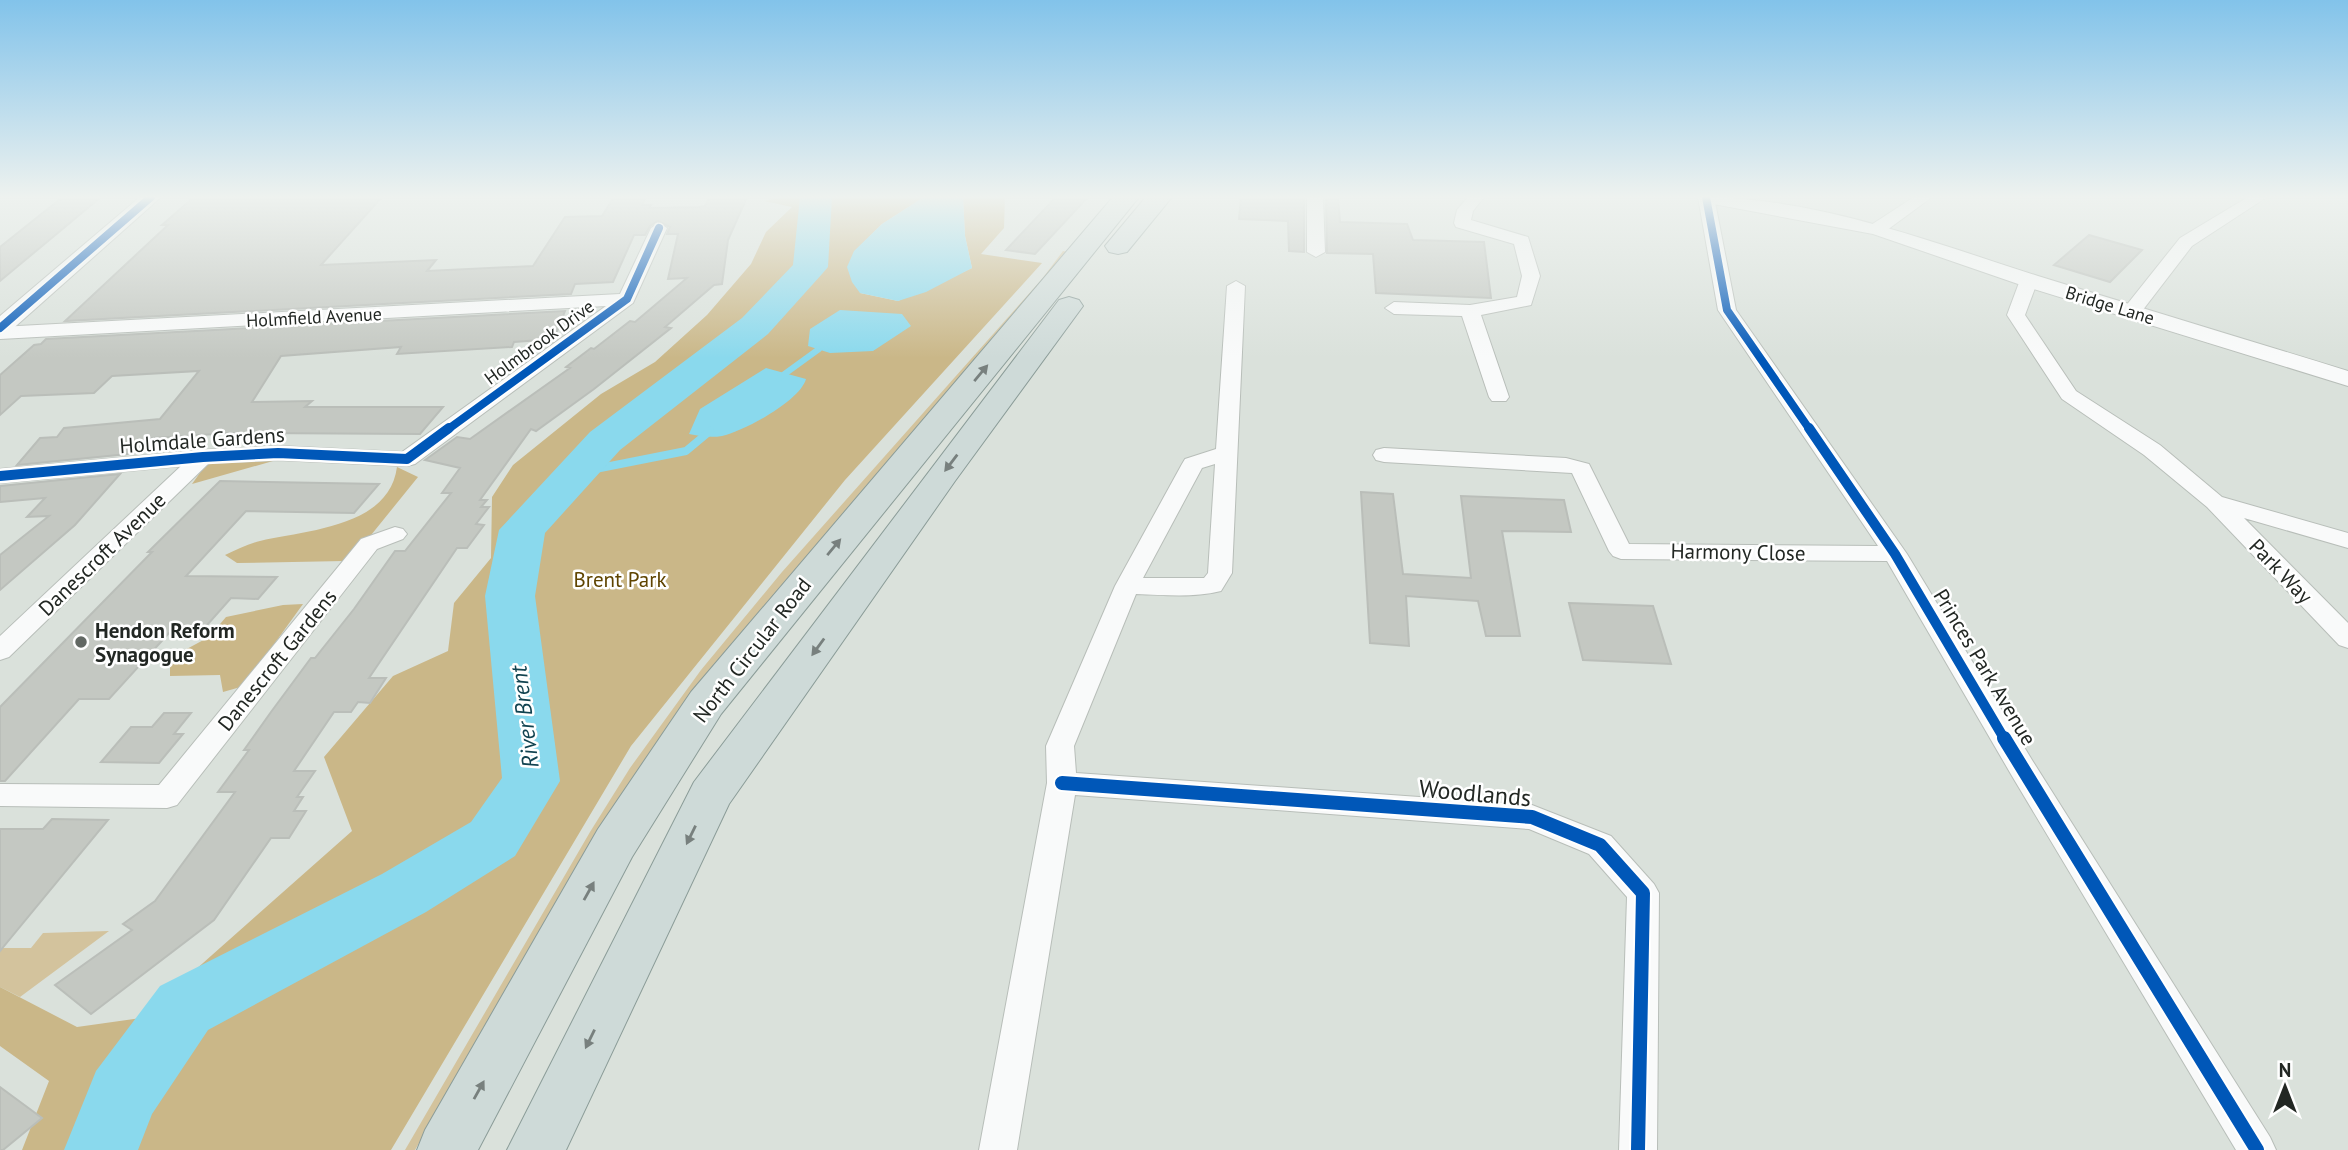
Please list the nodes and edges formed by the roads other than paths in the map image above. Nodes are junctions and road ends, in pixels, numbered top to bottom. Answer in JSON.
{"nodes":[{"id":1,"x":91,"y":251,"type":"edge"},
{"id":2,"x":649,"y":251,"type":"edge"},
{"id":3,"x":1081,"y":251,"type":"edge"},
{"id":4,"x":1115,"y":251,"type":"edge"},
{"id":5,"x":1524,"y":251,"type":"edge"},
{"id":6,"x":1716,"y":251,"type":"edge"},
{"id":7,"x":1943,"y":251,"type":"edge"},
{"id":8,"x":2179,"y":251,"type":"edge"},
{"id":9,"x":2029,"y":279,"type":"junction"},
{"id":10,"x":1236,"y":286,"type":"dead end"},
{"id":11,"x":627,"y":299,"type":"junction"},
{"id":12,"x":1394,"y":308,"type":"dead end"},
{"id":13,"x":1471,"y":312,"type":"junction"},
{"id":14,"x":2132,"y":312,"type":"junction"},
{"id":15,"x":0,"y":331,"type":"edge"},
{"id":16,"x":2348,"y":379,"type":"edge"},
{"id":17,"x":1499,"y":397,"type":"dead end"},
{"id":18,"x":1225,"y":453,"type":"junction"},
{"id":19,"x":1384,"y":455,"type":"dead end"},
{"id":20,"x":203,"y":457,"type":"junction"},
{"id":21,"x":407,"y":459,"type":"joint"},
{"id":22,"x":0,"y":477,"type":"edge"},
{"id":23,"x":2214,"y":502,"type":"junction"},
{"id":24,"x":395,"y":534,"type":"dead end"},
{"id":25,"x":2348,"y":541,"type":"edge"},
{"id":26,"x":1895,"y":554,"type":"junction"},
{"id":27,"x":1127,"y":586,"type":"junction"},
{"id":28,"x":2348,"y":639,"type":"edge"},
{"id":29,"x":0,"y":651,"type":"edge"},
{"id":30,"x":1062,"y":783,"type":"junction"},
{"id":31,"x":0,"y":795,"type":"edge"},
{"id":32,"x":446,"y":1150,"type":"edge"},
{"id":33,"x":536,"y":1150,"type":"edge"},
{"id":34,"x":998,"y":1150,"type":"edge"},
{"id":35,"x":1638,"y":1150,"type":"edge"},
{"id":36,"x":2257,"y":1150,"type":"edge"}],
"edges":[{"from":1,"to":15,"type":"street"},
{"from":2,"to":11,"type":"street","name":"Holmbrook Drive"},
{"from":32,"to":3,"type":"highway","name":"North Circular Road","one_way":true},
{"from":4,"to":33,"type":"highway","one_way":true},
{"from":5,"to":13,"type":"street"},
{"from":6,"to":26,"type":"street","name":"Princes Park Avenue"},
{"from":7,"to":9,"type":"street","name":"Bridge Lane"},
{"from":8,"to":14,"type":"street"},
{"from":9,"to":14,"type":"street","name":"Bridge Lane"},
{"from":9,"to":23,"type":"street","name":"Park Way"},
{"from":10,"to":18,"type":"street"},
{"from":11,"to":15,"type":"street","name":"Holmfield Avenue"},
{"from":11,"to":21,"type":"street","name":"Holmbrook Drive"},
{"from":12,"to":13,"type":"street"},
{"from":13,"to":17,"type":"street"},
{"from":14,"to":16,"type":"street","name":"Bridge Lane"},
{"from":18,"to":27,"type":"street"},
{"from":18,"to":27,"type":"street"},
{"from":19,"to":26,"type":"street","name":"Harmony Close"},
{"from":20,"to":21,"type":"street","name":"Holmdale Gardens"},
{"from":20,"to":22,"type":"street","name":"Holmdale Gardens"},
{"from":20,"to":29,"type":"street","name":"Danescroft Avenue"},
{"from":23,"to":25,"type":"street"},
{"from":23,"to":28,"type":"street","name":"Park Way"},
{"from":24,"to":31,"type":"street","name":"Danescroft Gardens"},
{"from":26,"to":36,"type":"street","name":"Princes Park Avenue"},
{"from":27,"to":30,"type":"street"},
{"from":30,"to":34,"type":"street"},
{"from":30,"to":35,"type":"street","name":"Woodlands"}]}
